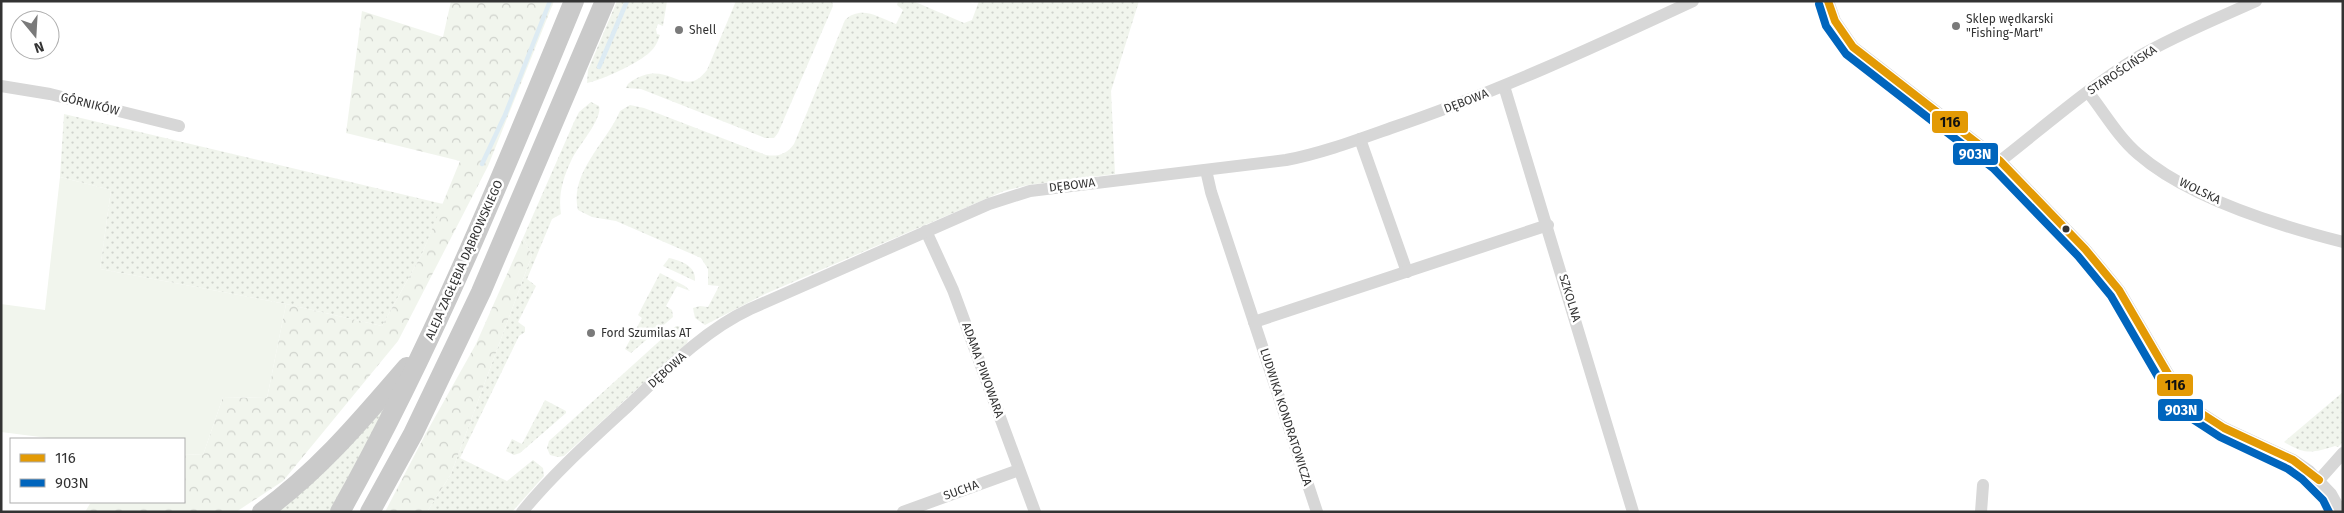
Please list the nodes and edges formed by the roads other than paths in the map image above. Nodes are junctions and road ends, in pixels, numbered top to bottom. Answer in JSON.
{"nodes":[{"id":1,"x":574,"y":1,"type":"edge"},
{"id":2,"x":605,"y":1,"type":"edge"},
{"id":3,"x":1693,"y":1,"type":"edge"},
{"id":4,"x":1828,"y":1,"type":"edge"},
{"id":5,"x":2256,"y":1,"type":"edge"},
{"id":6,"x":1,"y":86,"type":"edge"},
{"id":7,"x":1504,"y":86,"type":"junction"},
{"id":8,"x":2088,"y":92,"type":"junction"},
{"id":9,"x":179,"y":126,"type":"dead end"},
{"id":10,"x":1360,"y":139,"type":"junction"},
{"id":11,"x":2000,"y":161,"type":"junction"},
{"id":12,"x":1206,"y":170,"type":"junction"},
{"id":13,"x":1548,"y":225,"type":"junction"},
{"id":14,"x":926,"y":231,"type":"junction"},
{"id":15,"x":2343,"y":242,"type":"edge"},
{"id":16,"x":1407,"y":272,"type":"junction"},
{"id":17,"x":1254,"y":322,"type":"junction"},
{"id":18,"x":427,"y":342,"type":"junction"},
{"id":19,"x":2343,"y":453,"type":"edge"},
{"id":20,"x":1019,"y":470,"type":"junction"},
{"id":21,"x":2319,"y":480,"type":"junction"},
{"id":22,"x":1982,"y":485,"type":"dead end"},
{"id":23,"x":262,"y":512,"type":"edge"},
{"id":24,"x":340,"y":512,"type":"edge"},
{"id":25,"x":370,"y":512,"type":"edge"},
{"id":26,"x":522,"y":512,"type":"edge"},
{"id":27,"x":903,"y":512,"type":"edge"},
{"id":28,"x":1035,"y":512,"type":"edge"},
{"id":29,"x":1317,"y":512,"type":"edge"},
{"id":30,"x":1633,"y":512,"type":"edge"},
{"id":31,"x":1981,"y":512,"type":"edge"},
{"id":32,"x":2341,"y":512,"type":"edge"}],
"edges":[{"from":1,"to":18,"type":"main road","name":"ALEJA ZAGŁĘBIA DĄBROWSKIEGO"},
{"from":2,"to":25,"type":"main road"},
{"from":3,"to":7,"type":"street","name":"DĘBOWA"},
{"from":4,"to":11,"type":"street"},
{"from":5,"to":8,"type":"street","name":"STAROŚCIŃSKA"},
{"from":6,"to":9,"type":"street","name":"GÓRNIKÓW"},
{"from":7,"to":10,"type":"street","name":"DĘBOWA"},
{"from":7,"to":13,"type":"street","name":"SZKOLNA"},
{"from":8,"to":11,"type":"street","name":"STAROŚCIŃSKA"},
{"from":8,"to":15,"type":"street","name":"WOLSKA"},
{"from":10,"to":12,"type":"street","name":"DĘBOWA"},
{"from":10,"to":16,"type":"street"},
{"from":11,"to":21,"type":"street"},
{"from":12,"to":14,"type":"street","name":"DĘBOWA"},
{"from":12,"to":17,"type":"street","name":"LUDWIKA KONDRATOWICZA"},
{"from":13,"to":16,"type":"street"},
{"from":13,"to":30,"type":"street","name":"SZKOLNA"},
{"from":14,"to":20,"type":"street","name":"ADAMA PIWOWARA"},
{"from":14,"to":26,"type":"street","name":"DĘBOWA"},
{"from":16,"to":17,"type":"street"},
{"from":17,"to":29,"type":"street","name":"LUDWIKA KONDRATOWICZA"},
{"from":18,"to":23,"type":"main road"},
{"from":18,"to":24,"type":"main road","name":"ALEJA ZAGŁĘBIA DĄBROWSKIEGO"},
{"from":19,"to":21,"type":"street"},
{"from":20,"to":27,"type":"street","name":"SUCHA"},
{"from":20,"to":28,"type":"street","name":"ADAMA PIWOWARA"},
{"from":21,"to":32,"type":"street"},
{"from":22,"to":31,"type":"street"}]}
